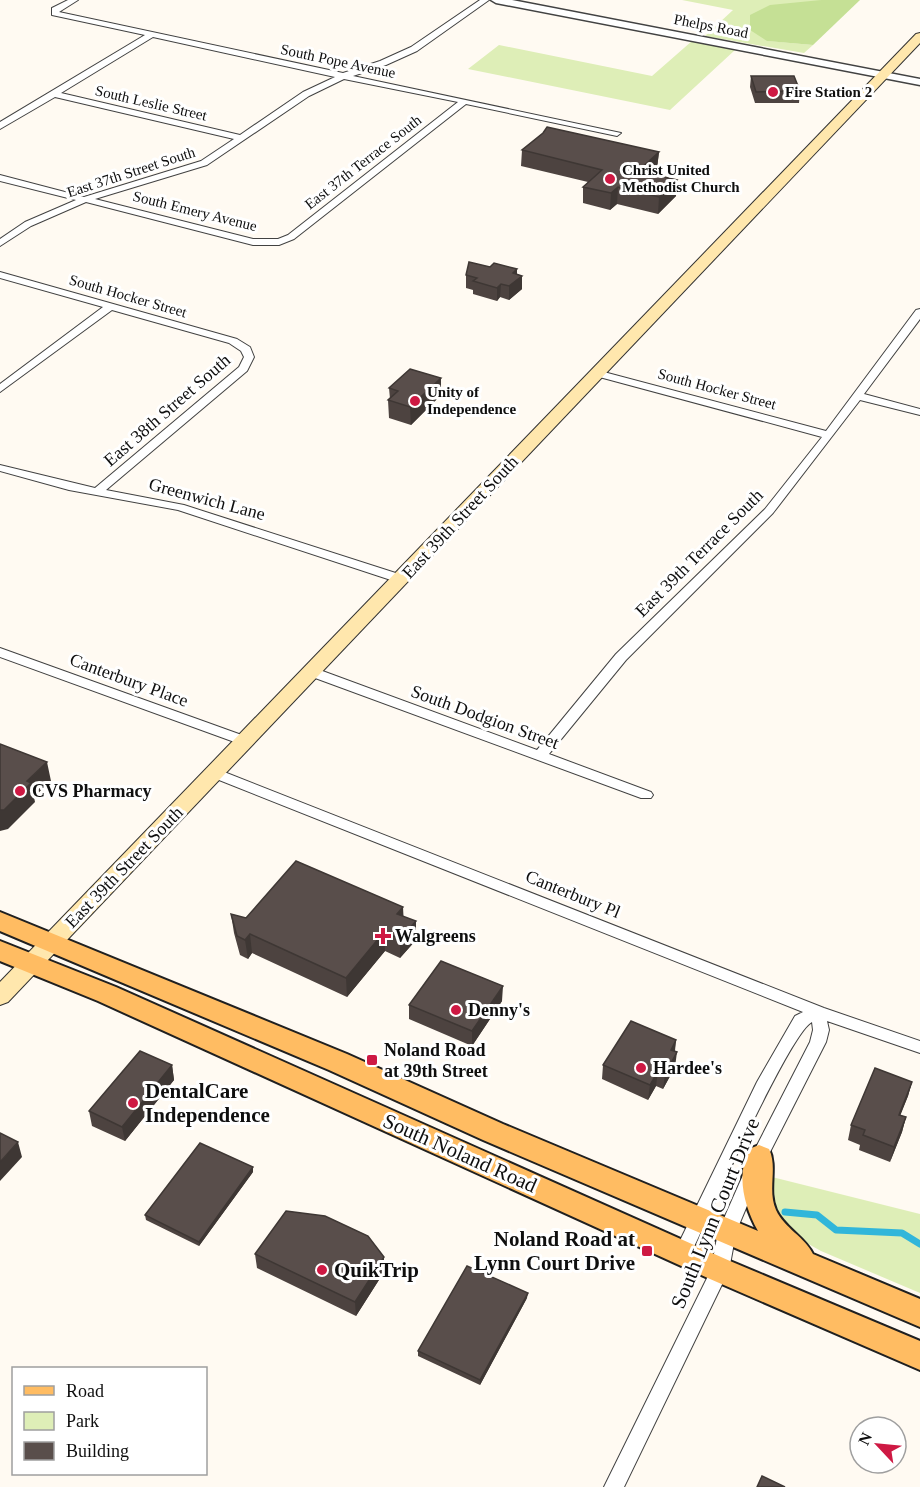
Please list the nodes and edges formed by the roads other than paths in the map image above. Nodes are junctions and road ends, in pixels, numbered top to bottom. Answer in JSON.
{"nodes":[{"id":1,"x":74,"y":0,"type":"edge"},
{"id":2,"x":485,"y":0,"type":"edge"},
{"id":3,"x":496,"y":0,"type":"edge"},
{"id":4,"x":151,"y":35,"type":"junction"},
{"id":5,"x":920,"y":36,"type":"edge"},
{"id":6,"x":884,"y":75,"type":"junction"},
{"id":7,"x":343,"y":76,"type":"junction"},
{"id":8,"x":920,"y":82,"type":"edge"},
{"id":9,"x":54,"y":94,"type":"junction"},
{"id":10,"x":464,"y":102,"type":"junction"},
{"id":11,"x":0,"y":126,"type":"edge"},
{"id":12,"x":616,"y":133,"type":"dead end"},
{"id":13,"x":242,"y":138,"type":"junction"},
{"id":14,"x":0,"y":178,"type":"edge"},
{"id":15,"x":86,"y":200,"type":"junction"},
{"id":16,"x":279,"y":242,"type":"joint"},
{"id":17,"x":0,"y":243,"type":"edge"},
{"id":18,"x":0,"y":275,"type":"edge"},
{"id":19,"x":111,"y":306,"type":"junction"},
{"id":20,"x":920,"y":312,"type":"edge"},
{"id":21,"x":246,"y":349,"type":"joint"},
{"id":22,"x":597,"y":373,"type":"junction"},
{"id":23,"x":0,"y":389,"type":"edge"},
{"id":24,"x":858,"y":396,"type":"junction"},
{"id":25,"x":920,"y":412,"type":"edge"},
{"id":26,"x":829,"y":435,"type":"junction"},
{"id":27,"x":0,"y":468,"type":"edge"},
{"id":28,"x":97,"y":492,"type":"junction"},
{"id":29,"x":401,"y":579,"type":"junction"},
{"id":30,"x":0,"y":652,"type":"edge"},
{"id":31,"x":312,"y":672,"type":"junction"},
{"id":32,"x":245,"y":741,"type":"junction"},
{"id":33,"x":540,"y":756,"type":"junction"},
{"id":34,"x":214,"y":773,"type":"junction"},
{"id":35,"x":646,"y":795,"type":"dead end"},
{"id":36,"x":0,"y":921,"type":"edge"},
{"id":37,"x":52,"y":943,"type":"junction"},
{"id":38,"x":0,"y":951,"type":"edge"},
{"id":39,"x":31,"y":964,"type":"junction"},
{"id":40,"x":0,"y":996,"type":"edge"},
{"id":41,"x":818,"y":1012,"type":"junction"},
{"id":42,"x":920,"y":1047,"type":"edge"},
{"id":43,"x":759,"y":1156,"type":"junction"},
{"id":44,"x":699,"y":1220,"type":"junction"},
{"id":45,"x":727,"y":1232,"type":"junction"},
{"id":46,"x":683,"y":1253,"type":"junction"},
{"id":47,"x":720,"y":1270,"type":"junction"},
{"id":48,"x":814,"y":1270,"type":"junction"},
{"id":49,"x":920,"y":1313,"type":"edge"},
{"id":50,"x":920,"y":1356,"type":"edge"},
{"id":51,"x":614,"y":1487,"type":"edge"}],
"edges":[{"from":1,"to":4,"type":"street","name":"South Pope Avenue"},
{"from":2,"to":7,"type":"street","name":"East 37th Street South"},
{"from":3,"to":6,"type":"street","name":"Phelps Road"},
{"from":4,"to":7,"type":"street","name":"South Pope Avenue"},
{"from":4,"to":9,"type":"street"},
{"from":5,"to":6,"type":"main road","name":"East 39th Street South"},
{"from":6,"to":8,"type":"street","name":"Phelps Road"},
{"from":6,"to":22,"type":"main road","name":"East 39th Street South"},
{"from":7,"to":10,"type":"street","name":"South Pope Avenue"},
{"from":7,"to":13,"type":"street","name":"East 37th Street South"},
{"from":9,"to":11,"type":"street"},
{"from":9,"to":13,"type":"street","name":"South Leslie Street"},
{"from":10,"to":12,"type":"street","name":"South Pope Avenue"},
{"from":10,"to":16,"type":"street","name":"East 37th Terrace South"},
{"from":13,"to":15,"type":"street","name":"East 37th Street South"},
{"from":14,"to":15,"type":"street","name":"South Emery Avenue"},
{"from":15,"to":16,"type":"street","name":"South Emery Avenue"},
{"from":15,"to":17,"type":"street","name":"East 37th Street South"},
{"from":18,"to":19,"type":"street","name":"South Hocker Street"},
{"from":19,"to":21,"type":"street","name":"South Hocker Street"},
{"from":19,"to":23,"type":"street"},
{"from":20,"to":24,"type":"street","name":"East 39th Terrace South"},
{"from":21,"to":28,"type":"street","name":"East 38th Street South"},
{"from":22,"to":26,"type":"street","name":"South Hocker Street"},
{"from":22,"to":29,"type":"main road","name":"East 39th Street South"},
{"from":24,"to":25,"type":"street"},
{"from":24,"to":26,"type":"street","name":"East 39th Terrace South"},
{"from":26,"to":33,"type":"street","name":"East 39th Terrace South"},
{"from":27,"to":28,"type":"street","name":"Greenwich Lane"},
{"from":28,"to":29,"type":"street","name":"Greenwich Lane"},
{"from":29,"to":31,"type":"main road","name":"East 39th Street South"},
{"from":30,"to":32,"type":"street","name":"Canterbury Place"},
{"from":31,"to":32,"type":"main road","name":"East 39th Street South"},
{"from":31,"to":33,"type":"street","name":"South Dodgion Street"},
{"from":32,"to":34,"type":"main road","name":"East 39th Street South"},
{"from":33,"to":35,"type":"street","name":"South Dodgion Street"},
{"from":34,"to":37,"type":"main road","name":"East 39th Street South"},
{"from":34,"to":41,"type":"street","name":"Canterbury Pl"},
{"from":36,"to":37,"type":"main road","name":"South Noland Road"},
{"from":37,"to":39,"type":"main road","name":"East 39th Street South"},
{"from":37,"to":44,"type":"main road","name":"South Noland Road"},
{"from":38,"to":39,"type":"main road","name":"South Noland Road"},
{"from":39,"to":40,"type":"main road","name":"East 39th Street South"},
{"from":39,"to":46,"type":"main road","name":"South Noland Road"},
{"from":41,"to":42,"type":"street","name":"Canterbury Pl"},
{"from":41,"to":43,"type":"street","name":"South Lynn Court Drive"},
{"from":41,"to":44,"type":"street","name":"South Lynn Court Drive"},
{"from":43,"to":45,"type":"street","name":"South Lynn Court Drive"},
{"from":43,"to":48,"type":"main road"},
{"from":44,"to":45,"type":"main road","name":"South Noland Road"},
{"from":44,"to":46,"type":"street","name":"South Lynn Court Drive"},
{"from":45,"to":47,"type":"street","name":"South Lynn Court Drive"},
{"from":45,"to":48,"type":"main road","name":"South Noland Road"},
{"from":46,"to":47,"type":"main road","name":"South Noland Road"},
{"from":47,"to":50,"type":"main road","name":"South Noland Road"},
{"from":47,"to":51,"type":"street","name":"South Lynn Court Drive"},
{"from":48,"to":49,"type":"main road","name":"South Noland Road"}]}
